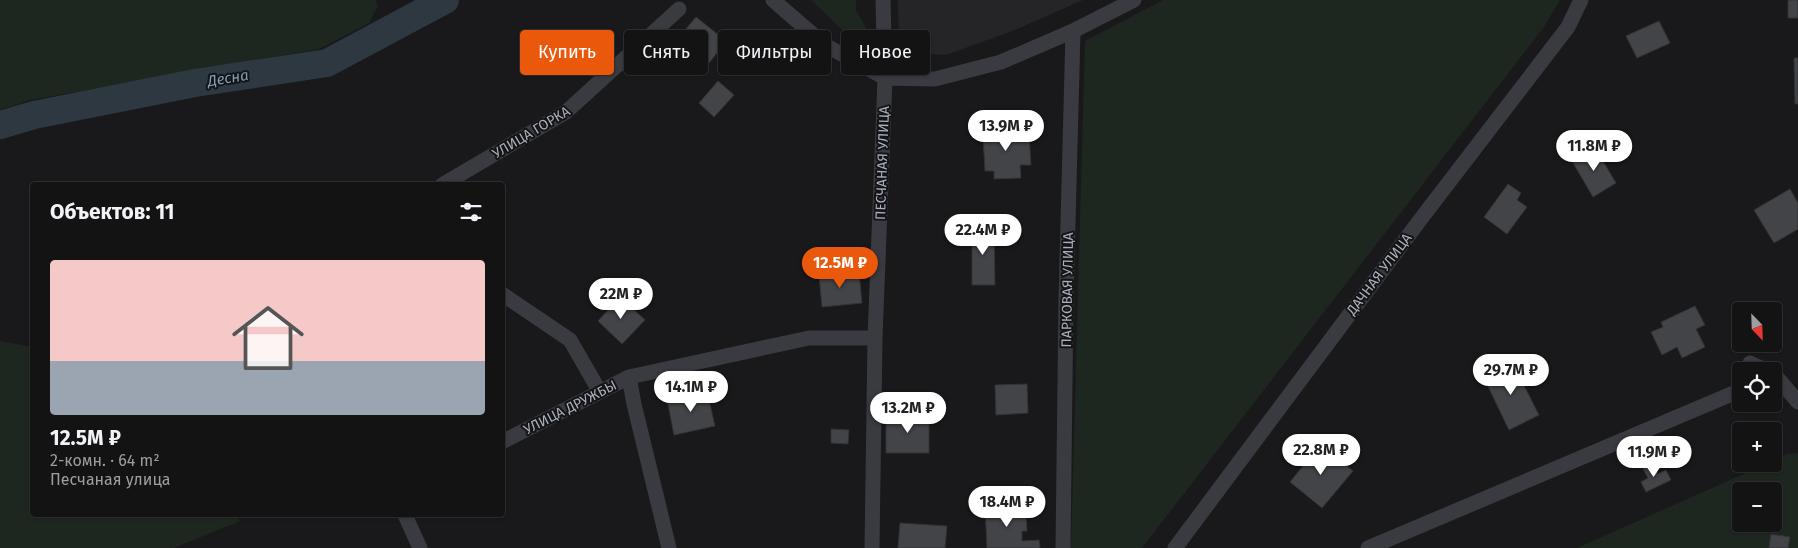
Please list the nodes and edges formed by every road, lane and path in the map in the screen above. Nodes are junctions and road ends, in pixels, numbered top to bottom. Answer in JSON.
{"nodes":[{"id":1,"x":773,"y":0,"type":"edge"},
{"id":2,"x":883,"y":0,"type":"edge"},
{"id":3,"x":1134,"y":0,"type":"edge"},
{"id":4,"x":1581,"y":0,"type":"edge"},
{"id":5,"x":679,"y":9,"type":"dead end"},
{"id":6,"x":1073,"y":31,"type":"junction"},
{"id":7,"x":885,"y":78,"type":"junction"},
{"id":8,"x":447,"y":182,"type":"edge"},
{"id":9,"x":505,"y":296,"type":"edge"},
{"id":10,"x":875,"y":338,"type":"junction"},
{"id":11,"x":629,"y":377,"type":"junction"},
{"id":12,"x":1782,"y":384,"type":"edge"},
{"id":13,"x":600,"y":392,"type":"junction"},
{"id":14,"x":1732,"y":394,"type":"edge"},
{"id":15,"x":1798,"y":402,"type":"edge"},
{"id":16,"x":505,"y":440,"type":"edge"},
{"id":17,"x":406,"y":517,"type":"edge"},
{"id":18,"x":420,"y":548,"type":"edge"},
{"id":19,"x":669,"y":548,"type":"edge"},
{"id":20,"x":872,"y":548,"type":"edge"},
{"id":21,"x":1062,"y":548,"type":"edge"},
{"id":22,"x":1175,"y":548,"type":"edge"},
{"id":23,"x":1368,"y":548,"type":"edge"}],
"edges":[{"from":1,"to":7,"type":"street"},
{"from":2,"to":7,"type":"street","name":"ПЕСЧАНАЯ УЛИЦА"},
{"from":3,"to":6,"type":"street"},
{"from":4,"to":22,"type":"street","name":"ДАЧНАЯ УЛИЦА"},
{"from":5,"to":8,"type":"street","name":"УЛИЦА ГОРКА"},
{"from":6,"to":7,"type":"street"},
{"from":6,"to":21,"type":"street","name":"ПАРКОВАЯ УЛИЦА"},
{"from":7,"to":10,"type":"street","name":"ПЕСЧАНАЯ УЛИЦА"},
{"from":9,"to":13,"type":"street"},
{"from":10,"to":11,"type":"street","name":"УЛИЦА ДРУЖБЫ"},
{"from":10,"to":20,"type":"street","name":"ПЕСЧАНАЯ УЛИЦА"},
{"from":11,"to":13,"type":"street","name":"УЛИЦА ДРУЖБЫ"},
{"from":11,"to":19,"type":"street"},
{"from":12,"to":15,"type":"street"},
{"from":13,"to":16,"type":"street","name":"УЛИЦА ДРУЖБЫ"},
{"from":14,"to":23,"type":"street"},
{"from":17,"to":18,"type":"street"}]}
